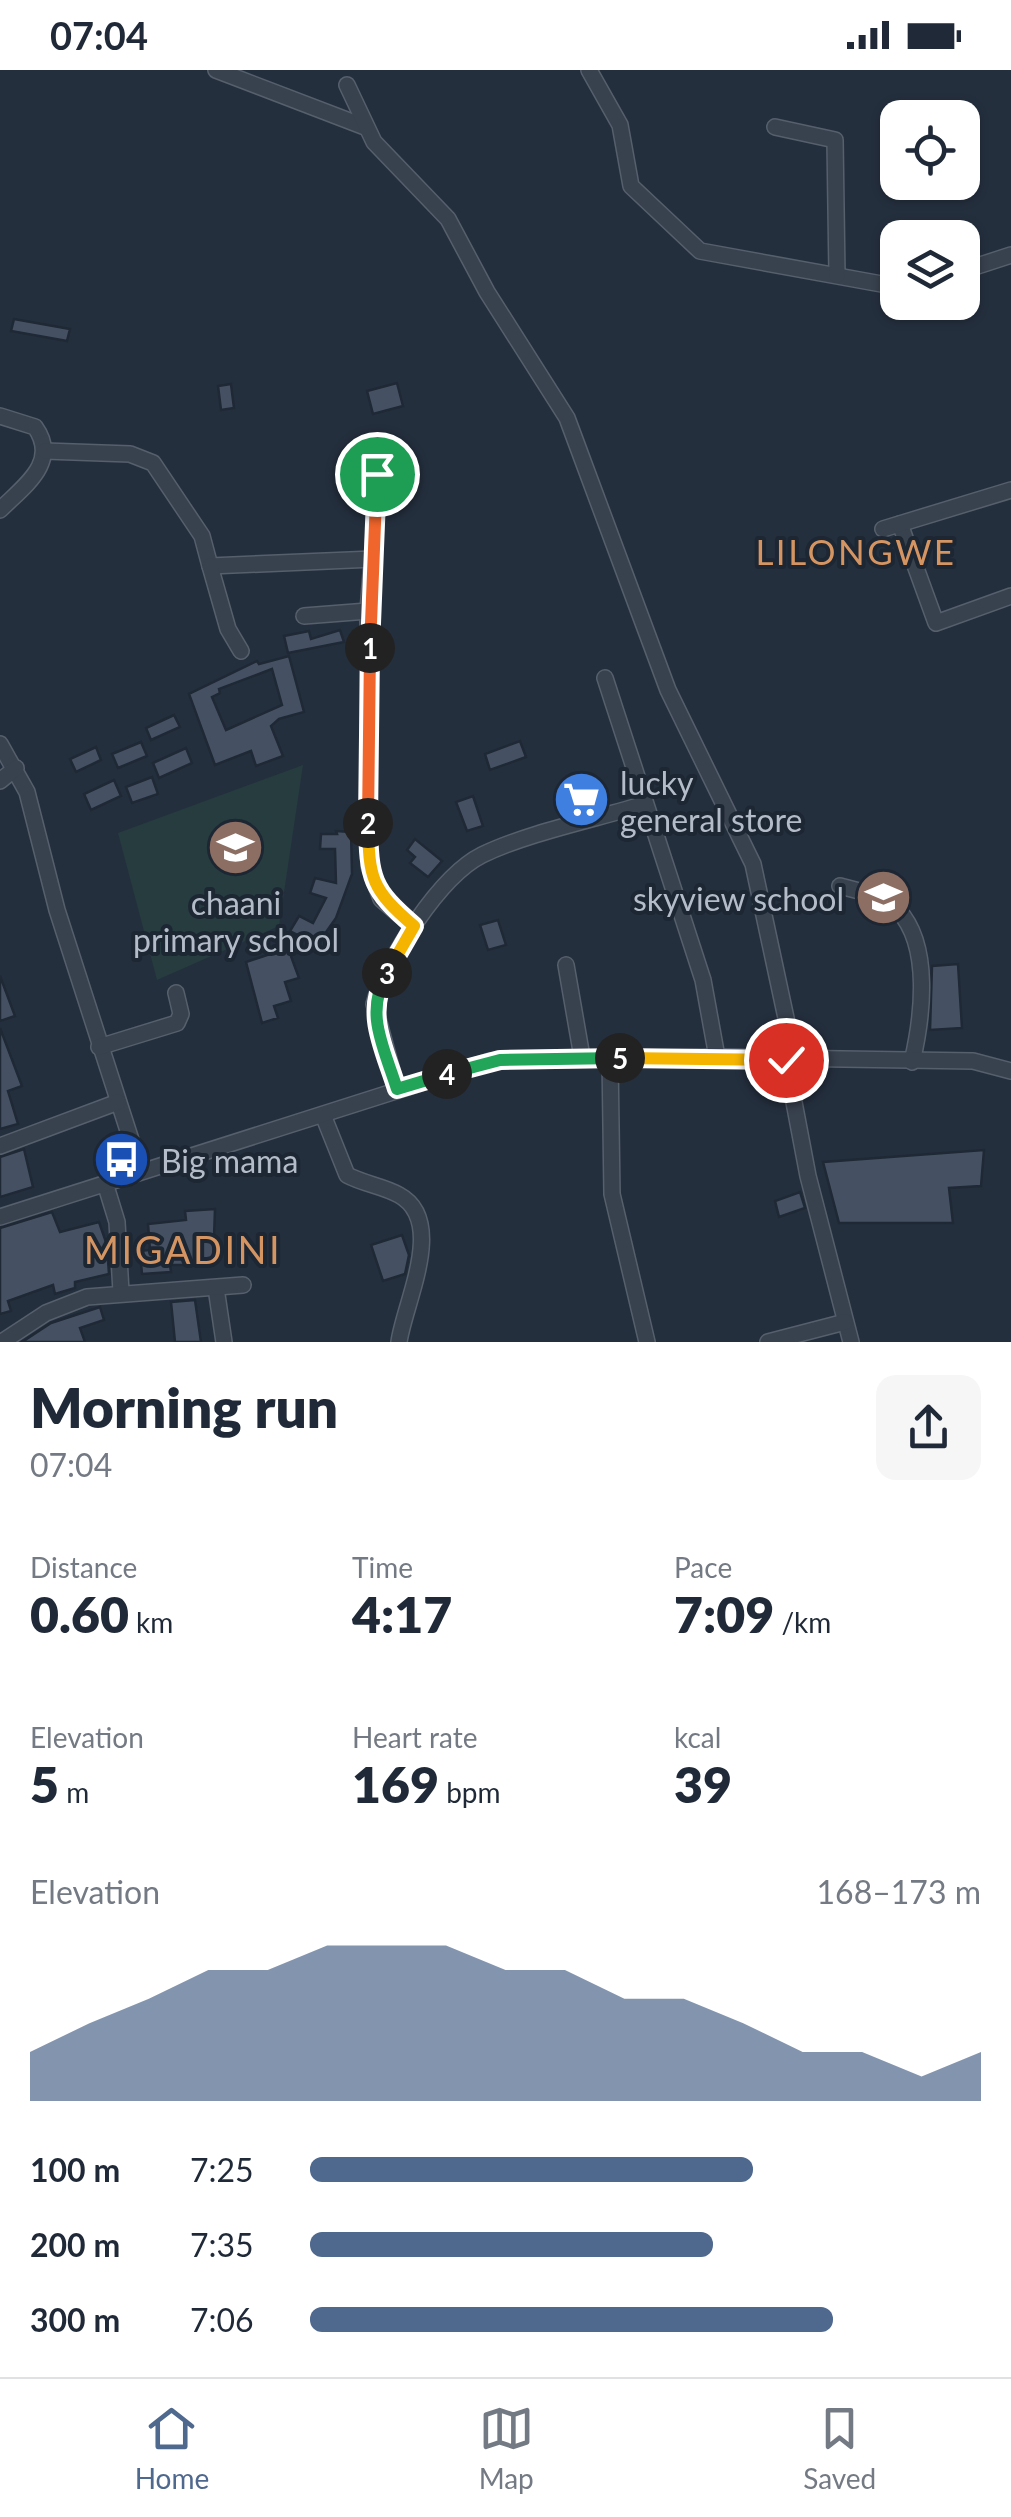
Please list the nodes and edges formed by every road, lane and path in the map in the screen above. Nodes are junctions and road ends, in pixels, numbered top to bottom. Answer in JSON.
{"nodes":[{"id":1,"x":216,"y":70,"type":"edge"},
{"id":2,"x":589,"y":70,"type":"edge"},
{"id":3,"x":346,"y":84,"type":"dead end"},
{"id":4,"x":365,"y":127,"type":"junction"},
{"id":5,"x":776,"y":127,"type":"dead end"},
{"id":6,"x":1011,"y":255,"type":"edge"},
{"id":7,"x":980,"y":265,"type":"edge"},
{"id":8,"x":837,"y":275,"type":"junction"},
{"id":9,"x":880,"y":284,"type":"edge"},
{"id":10,"x":0,"y":416,"type":"edge"},
{"id":11,"x":44,"y":450,"type":"junction"},
{"id":12,"x":370,"y":452,"type":"dead end"},
{"id":13,"x":1011,"y":490,"type":"edge"},
{"id":14,"x":0,"y":510,"type":"edge"},
{"id":15,"x":900,"y":524,"type":"junction"},
{"id":16,"x":883,"y":528,"type":"dead end"},
{"id":17,"x":374,"y":559,"type":"junction"},
{"id":18,"x":210,"y":566,"type":"junction"},
{"id":19,"x":1011,"y":596,"type":"edge"},
{"id":20,"x":368,"y":611,"type":"junction"},
{"id":21,"x":304,"y":616,"type":"dead end"},
{"id":22,"x":241,"y":651,"type":"dead end"},
{"id":23,"x":605,"y":678,"type":"dead end"},
{"id":24,"x":0,"y":744,"type":"edge"},
{"id":25,"x":16,"y":768,"type":"junction"},
{"id":26,"x":0,"y":781,"type":"edge"},
{"id":27,"x":645,"y":804,"type":"junction"},
{"id":28,"x":840,"y":886,"type":"dead end"},
{"id":29,"x":414,"y":926,"type":"junction"},
{"id":30,"x":566,"y":965,"type":"dead end"},
{"id":31,"x":176,"y":993,"type":"dead end"},
{"id":32,"x":99,"y":1047,"type":"junction"},
{"id":33,"x":582,"y":1057,"type":"junction"},
{"id":34,"x":716,"y":1057,"type":"junction"},
{"id":35,"x":610,"y":1058,"type":"junction"},
{"id":36,"x":791,"y":1060,"type":"junction"},
{"id":37,"x":912,"y":1062,"type":"junction"},
{"id":38,"x":1011,"y":1071,"type":"edge"},
{"id":39,"x":397,"y":1089,"type":"junction"},
{"id":40,"x":118,"y":1102,"type":"junction"},
{"id":41,"x":323,"y":1115,"type":"junction"},
{"id":42,"x":0,"y":1146,"type":"edge"},
{"id":43,"x":141,"y":1171,"type":"junction"},
{"id":44,"x":105,"y":1183,"type":"junction"},
{"id":45,"x":0,"y":1217,"type":"edge"},
{"id":46,"x":243,"y":1286,"type":"dead end"},
{"id":47,"x":216,"y":1288,"type":"junction"},
{"id":48,"x":121,"y":1292,"type":"junction"},
{"id":49,"x":845,"y":1322,"type":"junction"},
{"id":50,"x":2,"y":1342,"type":"edge"},
{"id":51,"x":224,"y":1342,"type":"edge"},
{"id":52,"x":400,"y":1342,"type":"edge"},
{"id":53,"x":647,"y":1342,"type":"edge"},
{"id":54,"x":768,"y":1342,"type":"edge"},
{"id":55,"x":851,"y":1342,"type":"edge"}],
"edges":[{"from":1,"to":4,"type":"street"},
{"from":2,"to":8,"type":"street"},
{"from":3,"to":4,"type":"street"},
{"from":4,"to":36,"type":"street"},
{"from":5,"to":8,"type":"street"},
{"from":6,"to":7,"type":"street"},
{"from":8,"to":9,"type":"street"},
{"from":10,"to":11,"type":"street"},
{"from":11,"to":14,"type":"street"},
{"from":11,"to":18,"type":"street"},
{"from":12,"to":17,"type":"street"},
{"from":13,"to":15,"type":"street"},
{"from":15,"to":16,"type":"street"},
{"from":15,"to":19,"type":"street"},
{"from":17,"to":18,"type":"street"},
{"from":17,"to":20,"type":"street"},
{"from":18,"to":22,"type":"street"},
{"from":20,"to":21,"type":"street"},
{"from":20,"to":29,"type":"street"},
{"from":23,"to":27,"type":"street"},
{"from":24,"to":25,"type":"street"},
{"from":25,"to":26,"type":"street"},
{"from":25,"to":32,"type":"street"},
{"from":27,"to":29,"type":"street"},
{"from":27,"to":34,"type":"street"},
{"from":28,"to":37,"type":"street"},
{"from":29,"to":39,"type":"street"},
{"from":30,"to":33,"type":"street"},
{"from":31,"to":32,"type":"street"},
{"from":32,"to":40,"type":"street"},
{"from":33,"to":35,"type":"street"},
{"from":33,"to":39,"type":"street"},
{"from":34,"to":35,"type":"street"},
{"from":34,"to":36,"type":"street"},
{"from":35,"to":53,"type":"street"},
{"from":36,"to":37,"type":"street"},
{"from":36,"to":49,"type":"street"},
{"from":37,"to":38,"type":"street"},
{"from":39,"to":41,"type":"street"},
{"from":40,"to":42,"type":"street"},
{"from":40,"to":43,"type":"street"},
{"from":41,"to":43,"type":"street"},
{"from":41,"to":52,"type":"street"},
{"from":43,"to":44,"type":"street"},
{"from":44,"to":45,"type":"street"},
{"from":44,"to":48,"type":"street"},
{"from":46,"to":47,"type":"street"},
{"from":47,"to":48,"type":"street"},
{"from":47,"to":51,"type":"street"},
{"from":48,"to":50,"type":"street"},
{"from":49,"to":54,"type":"street"},
{"from":49,"to":55,"type":"street"}]}
